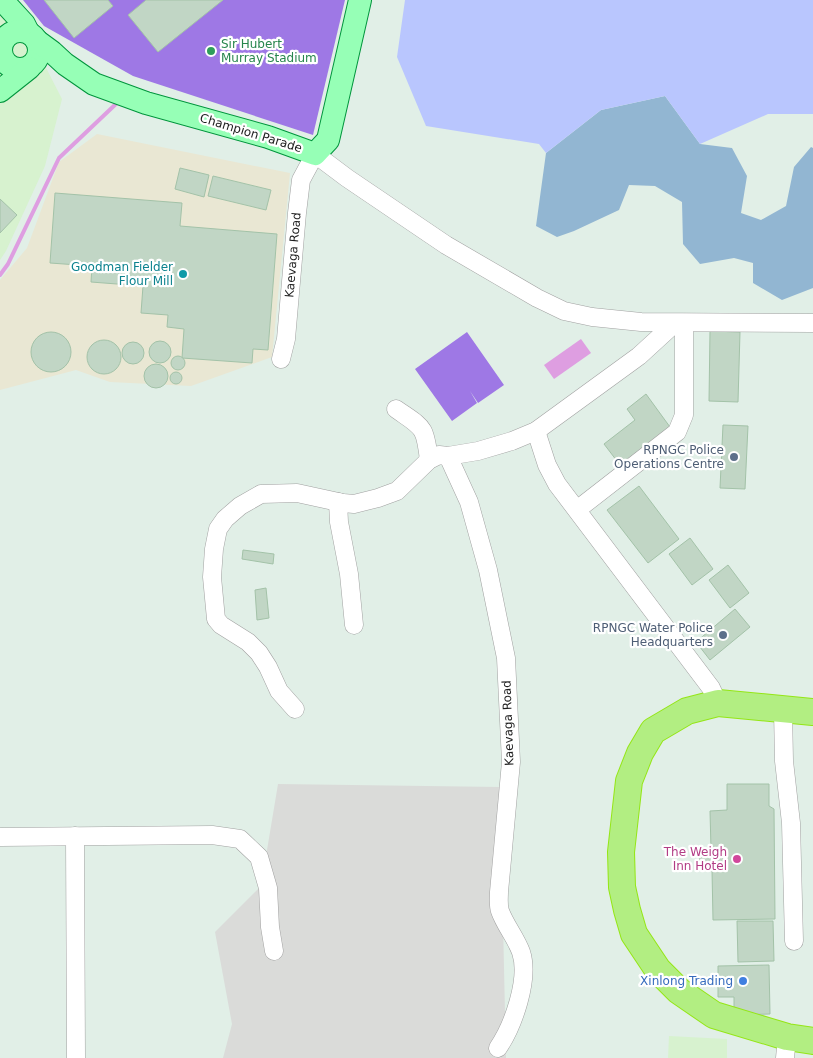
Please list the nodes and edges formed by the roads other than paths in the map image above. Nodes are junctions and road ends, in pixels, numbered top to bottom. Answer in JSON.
{"nodes":[{"id":1,"x":2,"y":0,"type":"edge"},
{"id":2,"x":360,"y":0,"type":"edge"},
{"id":3,"x":32,"y":36,"type":"junction"},
{"id":4,"x":1,"y":49,"type":"edge"},
{"id":5,"x":65,"y":64,"type":"junction"},
{"id":6,"x":31,"y":66,"type":"junction"},
{"id":7,"x":0,"y":91,"type":"edge"},
{"id":8,"x":316,"y":154,"type":"junction"},
{"id":9,"x":680,"y":323,"type":"junction"},
{"id":10,"x":813,"y":323,"type":"edge"},
{"id":11,"x":281,"y":359,"type":"dead end"},
{"id":12,"x":396,"y":409,"type":"dead end"},
{"id":13,"x":536,"y":431,"type":"junction"},
{"id":14,"x":448,"y":456,"type":"junction"},
{"id":15,"x":429,"y":460,"type":"junction"},
{"id":16,"x":338,"y":502,"type":"junction"},
{"id":17,"x":578,"y":509,"type":"junction"},
{"id":18,"x":354,"y":626,"type":"dead end"},
{"id":19,"x":813,"y":697,"type":"edge"},
{"id":20,"x":718,"y":703,"type":"junction"},
{"id":21,"x":296,"y":709,"type":"dead end"},
{"id":22,"x":783,"y":710,"type":"junction"},
{"id":23,"x":813,"y":712,"type":"edge"},
{"id":24,"x":75,"y":836,"type":"junction"},
{"id":25,"x":0,"y":837,"type":"edge"},
{"id":26,"x":794,"y":941,"type":"dead end"},
{"id":27,"x":274,"y":951,"type":"dead end"},
{"id":28,"x":813,"y":1041,"type":"edge"},
{"id":29,"x":498,"y":1048,"type":"dead end"},
{"id":30,"x":786,"y":1048,"type":"edge"},
{"id":31,"x":76,"y":1058,"type":"edge"}],
"edges":[{"from":1,"to":3,"type":"main road","name":"Champion Parade"},
{"from":2,"to":8,"type":"main road","name":"Champion Parade"},
{"from":3,"to":4,"type":"main road"},
{"from":3,"to":5,"type":"main road","name":"Champion Parade"},
{"from":3,"to":6,"type":"main road"},
{"from":4,"to":6,"type":"main road"},
{"from":5,"to":6,"type":"main road"},
{"from":5,"to":8,"type":"main road","name":"Champion Parade"},
{"from":6,"to":7,"type":"main road"},
{"from":8,"to":9,"type":"street"},
{"from":8,"to":11,"type":"street","name":"Kaevaga Road"},
{"from":9,"to":10,"type":"street"},
{"from":9,"to":13,"type":"street"},
{"from":9,"to":17,"type":"street"},
{"from":12,"to":15,"type":"street"},
{"from":13,"to":14,"type":"street"},
{"from":13,"to":17,"type":"street"},
{"from":14,"to":15,"type":"street"},
{"from":14,"to":29,"type":"street","name":"Kaevaga Road"},
{"from":15,"to":16,"type":"street"},
{"from":16,"to":18,"type":"street"},
{"from":16,"to":21,"type":"street"},
{"from":17,"to":20,"type":"street"},
{"from":19,"to":22,"type":"highway"},
{"from":20,"to":22,"type":"highway"},
{"from":20,"to":30,"type":"highway"},
{"from":22,"to":23,"type":"highway"},
{"from":22,"to":26,"type":"street"},
{"from":24,"to":25,"type":"street"},
{"from":24,"to":27,"type":"street"},
{"from":24,"to":31,"type":"street"},
{"from":28,"to":30,"type":"highway"}]}
